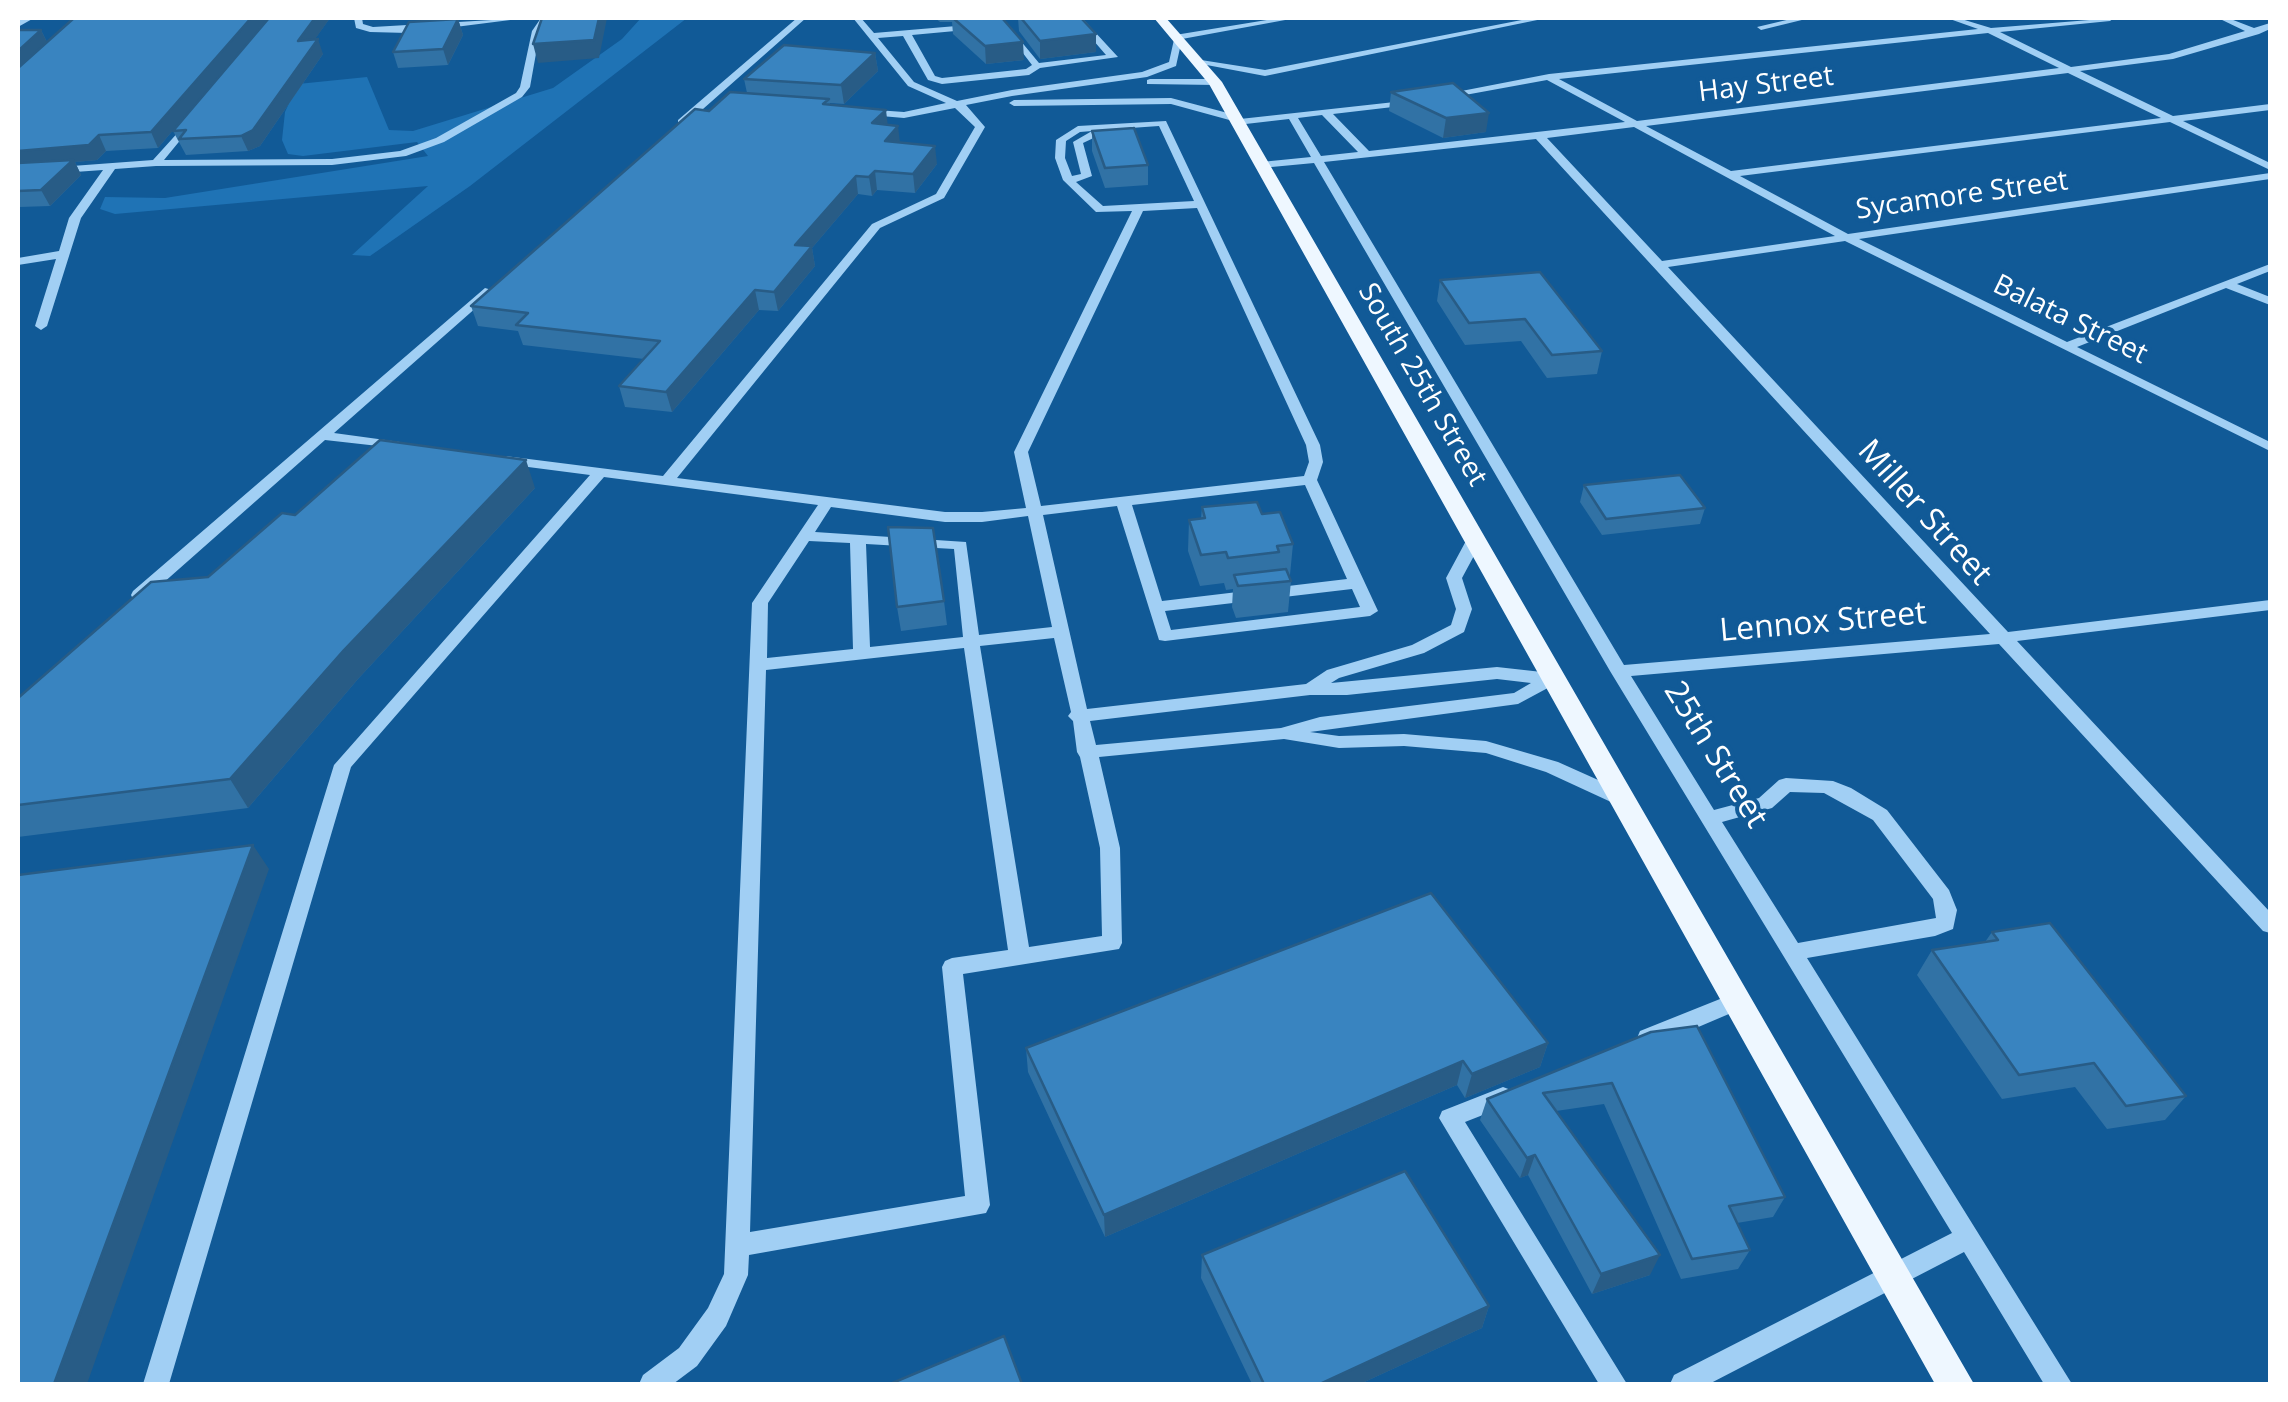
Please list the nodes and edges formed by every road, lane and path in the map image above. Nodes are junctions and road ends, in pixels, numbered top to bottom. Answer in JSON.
{"nodes":[{"id":1,"x":358,"y":18,"type":"edge"},
{"id":2,"x":522,"y":18,"type":"edge"},
{"id":3,"x":545,"y":18,"type":"edge"},
{"id":4,"x":802,"y":18,"type":"edge"},
{"id":5,"x":857,"y":18,"type":"edge"},
{"id":6,"x":934,"y":18,"type":"edge"},
{"id":7,"x":1079,"y":18,"type":"edge"},
{"id":8,"x":1160,"y":18,"type":"edge"},
{"id":9,"x":1292,"y":18,"type":"edge"},
{"id":10,"x":1544,"y":18,"type":"edge"},
{"id":11,"x":1806,"y":18,"type":"edge"},
{"id":12,"x":1951,"y":18,"type":"edge"},
{"id":13,"x":2110,"y":18,"type":"edge"},
{"id":14,"x":2222,"y":18,"type":"edge"},
{"id":15,"x":1060,"y":20,"type":"edge"},
{"id":16,"x":1024,"y":24,"type":"edge"},
{"id":17,"x":988,"y":26,"type":"edge"},
{"id":18,"x":2270,"y":26,"type":"edge"},
{"id":19,"x":1761,"y":27,"type":"dead end"},
{"id":20,"x":1986,"y":29,"type":"junction"},
{"id":21,"x":2254,"y":31,"type":"junction"},
{"id":22,"x":911,"y":32,"type":"junction"},
{"id":23,"x":873,"y":36,"type":"junction"},
{"id":24,"x":1178,"y":37,"type":"junction"},
{"id":25,"x":2270,"y":38,"type":"edge"},
{"id":26,"x":1200,"y":63,"type":"junction"},
{"id":27,"x":1037,"y":66,"type":"junction"},
{"id":28,"x":2071,"y":70,"type":"junction"},
{"id":29,"x":1549,"y":77,"type":"junction"},
{"id":30,"x":1215,"y":82,"type":"junction"},
{"id":31,"x":1014,"y":98,"type":"junction"},
{"id":32,"x":1435,"y":98,"type":"edge"},
{"id":33,"x":1420,"y":100,"type":"edge"},
{"id":34,"x":706,"y":101,"type":"junction"},
{"id":35,"x":726,"y":102,"type":"edge"},
{"id":36,"x":205,"y":105,"type":"edge"},
{"id":37,"x":2270,"y":106,"type":"edge"},
{"id":38,"x":962,"y":107,"type":"junction"},
{"id":39,"x":845,"y":111,"type":"edge"},
{"id":40,"x":1326,"y":113,"type":"junction"},
{"id":41,"x":1292,"y":116,"type":"junction"},
{"id":42,"x":2174,"y":119,"type":"junction"},
{"id":43,"x":1236,"y":120,"type":"junction"},
{"id":44,"x":1162,"y":124,"type":"junction"},
{"id":45,"x":1641,"y":124,"type":"junction"},
{"id":46,"x":677,"y":126,"type":"edge"},
{"id":47,"x":1539,"y":136,"type":"junction"},
{"id":48,"x":1367,"y":154,"type":"junction"},
{"id":49,"x":1316,"y":160,"type":"junction"},
{"id":50,"x":156,"y":163,"type":"junction"},
{"id":51,"x":1261,"y":165,"type":"junction"},
{"id":52,"x":2270,"y":167,"type":"edge"},
{"id":53,"x":110,"y":168,"type":"junction"},
{"id":54,"x":18,"y":173,"type":"edge"},
{"id":55,"x":1732,"y":174,"type":"junction"},
{"id":56,"x":2270,"y":176,"type":"edge"},
{"id":57,"x":1068,"y":180,"type":"junction"},
{"id":58,"x":1201,"y":204,"type":"junction"},
{"id":59,"x":1138,"y":210,"type":"junction"},
{"id":60,"x":1847,"y":238,"type":"junction"},
{"id":61,"x":64,"y":254,"type":"junction"},
{"id":62,"x":18,"y":261,"type":"edge"},
{"id":63,"x":1660,"y":265,"type":"junction"},
{"id":64,"x":2270,"y":267,"type":"edge"},
{"id":65,"x":500,"y":281,"type":"edge"},
{"id":66,"x":2226,"y":284,"type":"junction"},
{"id":67,"x":2270,"y":302,"type":"edge"},
{"id":68,"x":42,"y":326,"type":"dead end"},
{"id":69,"x":2067,"y":346,"type":"junction"},
{"id":70,"x":324,"y":436,"type":"junction"},
{"id":71,"x":2270,"y":447,"type":"edge"},
{"id":72,"x":416,"y":448,"type":"edge"},
{"id":73,"x":490,"y":458,"type":"edge"},
{"id":74,"x":601,"y":472,"type":"junction"},
{"id":75,"x":667,"y":480,"type":"junction"},
{"id":76,"x":1310,"y":480,"type":"junction"},
{"id":77,"x":1124,"y":500,"type":"junction"},
{"id":78,"x":827,"y":502,"type":"junction"},
{"id":79,"x":1034,"y":510,"type":"junction"},
{"id":80,"x":805,"y":536,"type":"junction"},
{"id":81,"x":1475,"y":539,"type":"junction"},
{"id":82,"x":858,"y":541,"type":"junction"},
{"id":83,"x":1357,"y":584,"type":"junction"},
{"id":84,"x":2270,"y":606,"type":"edge"},
{"id":85,"x":1156,"y":607,"type":"junction"},
{"id":86,"x":120,"y":611,"type":"edge"},
{"id":87,"x":1058,"y":632,"type":"junction"},
{"id":88,"x":2001,"y":638,"type":"junction"},
{"id":89,"x":971,"y":640,"type":"junction"},
{"id":90,"x":862,"y":652,"type":"junction"},
{"id":91,"x":756,"y":665,"type":"junction"},
{"id":92,"x":1619,"y":671,"type":"junction"},
{"id":93,"x":1551,"y":680,"type":"junction"},
{"id":94,"x":1310,"y":689,"type":"junction"},
{"id":95,"x":1077,"y":716,"type":"junction"},
{"id":96,"x":1281,"y":734,"type":"junction"},
{"id":97,"x":1086,"y":752,"type":"junction"},
{"id":98,"x":1618,"y":797,"type":"junction"},
{"id":99,"x":1710,"y":818,"type":"junction"},
{"id":100,"x":2270,"y":925,"type":"edge"},
{"id":101,"x":1792,"y":952,"type":"junction"},
{"id":102,"x":1020,"y":958,"type":"junction"},
{"id":103,"x":1735,"y":1002,"type":"junction"},
{"id":104,"x":1628,"y":1046,"type":"edge"},
{"id":105,"x":1522,"y":1089,"type":"edge"},
{"id":106,"x":1968,"y":1237,"type":"junction"},
{"id":107,"x":739,"y":1245,"type":"junction"},
{"id":108,"x":1892,"y":1277,"type":"junction"},
{"id":109,"x":156,"y":1384,"type":"edge"},
{"id":110,"x":652,"y":1384,"type":"edge"},
{"id":111,"x":1614,"y":1384,"type":"edge"},
{"id":112,"x":1683,"y":1384,"type":"edge"},
{"id":113,"x":1955,"y":1384,"type":"edge"},
{"id":114,"x":2059,"y":1384,"type":"edge"}],
"edges":[{"from":1,"to":2,"type":"street"},
{"from":3,"to":50,"type":"street"},
{"from":4,"to":34,"type":"street"},
{"from":5,"to":23,"type":"street"},
{"from":6,"to":22,"type":"street"},
{"from":7,"to":15,"type":"street"},
{"from":7,"to":27,"type":"street"},
{"from":8,"to":24,"type":"main road","name":"South 25th Street"},
{"from":9,"to":24,"type":"street"},
{"from":10,"to":26,"type":"street"},
{"from":11,"to":19,"type":"street"},
{"from":12,"to":20,"type":"street"},
{"from":13,"to":20,"type":"street"},
{"from":14,"to":21,"type":"street"},
{"from":16,"to":27,"type":"street"},
{"from":17,"to":22,"type":"street"},
{"from":18,"to":21,"type":"street","name":"Hay Street"},
{"from":20,"to":28,"type":"street"},
{"from":20,"to":29,"type":"street"},
{"from":21,"to":25,"type":"street"},
{"from":21,"to":28,"type":"street","name":"Hay Street"},
{"from":22,"to":23,"type":"street"},
{"from":22,"to":27,"type":"street"},
{"from":23,"to":38,"type":"street"},
{"from":24,"to":26,"type":"main road","name":"South 25th Street"},
{"from":24,"to":31,"type":"street"},
{"from":26,"to":30,"type":"main road","name":"South 25th Street"},
{"from":28,"to":42,"type":"street"},
{"from":28,"to":45,"type":"street","name":"Hay Street"},
{"from":29,"to":32,"type":"street"},
{"from":29,"to":45,"type":"street","name":"Balata Street"},
{"from":30,"to":31,"type":"street"},
{"from":30,"to":43,"type":"main road","name":"South 25th Street"},
{"from":31,"to":38,"type":"street"},
{"from":31,"to":43,"type":"street"},
{"from":33,"to":40,"type":"street"},
{"from":34,"to":35,"type":"street"},
{"from":34,"to":46,"type":"street"},
{"from":36,"to":50,"type":"street"},
{"from":37,"to":42,"type":"street"},
{"from":38,"to":39,"type":"street"},
{"from":38,"to":75,"type":"street"},
{"from":40,"to":41,"type":"street"},
{"from":40,"to":48,"type":"street"},
{"from":41,"to":43,"type":"street"},
{"from":41,"to":49,"type":"street","name":"25th Street"},
{"from":42,"to":52,"type":"street"},
{"from":42,"to":55,"type":"street"},
{"from":43,"to":51,"type":"main road","name":"South 25th Street"},
{"from":44,"to":57,"type":"street"},
{"from":44,"to":57,"type":"street"},
{"from":44,"to":58,"type":"street"},
{"from":45,"to":47,"type":"street","name":"Hay Street"},
{"from":45,"to":55,"type":"street","name":"Balata Street"},
{"from":47,"to":48,"type":"street","name":"Hay Street"},
{"from":47,"to":63,"type":"street","name":"Miller Street"},
{"from":48,"to":49,"type":"street","name":"Hay Street"},
{"from":49,"to":51,"type":"street","name":"Hay Street"},
{"from":49,"to":92,"type":"street","name":"25th Street"},
{"from":50,"to":53,"type":"street"},
{"from":51,"to":81,"type":"main road","name":"South 25th Street"},
{"from":53,"to":54,"type":"street"},
{"from":53,"to":61,"type":"street"},
{"from":55,"to":60,"type":"street","name":"Balata Street"},
{"from":56,"to":60,"type":"street","name":"Sycamore Street"},
{"from":57,"to":59,"type":"street"},
{"from":58,"to":59,"type":"street"},
{"from":58,"to":76,"type":"street"},
{"from":59,"to":79,"type":"street"},
{"from":60,"to":63,"type":"street","name":"Sycamore Street"},
{"from":60,"to":69,"type":"street","name":"Balata Street"},
{"from":61,"to":62,"type":"street"},
{"from":61,"to":68,"type":"street"},
{"from":63,"to":88,"type":"street","name":"Miller Street"},
{"from":64,"to":66,"type":"street"},
{"from":65,"to":70,"type":"street"},
{"from":66,"to":67,"type":"street"},
{"from":66,"to":69,"type":"street"},
{"from":69,"to":71,"type":"street","name":"Balata Street"},
{"from":70,"to":72,"type":"street"},
{"from":70,"to":86,"type":"street"},
{"from":73,"to":74,"type":"street"},
{"from":74,"to":75,"type":"street"},
{"from":74,"to":109,"type":"street"},
{"from":75,"to":78,"type":"street"},
{"from":76,"to":77,"type":"street"},
{"from":76,"to":83,"type":"street"},
{"from":77,"to":79,"type":"street"},
{"from":77,"to":85,"type":"street"},
{"from":78,"to":79,"type":"street"},
{"from":78,"to":80,"type":"street"},
{"from":79,"to":87,"type":"street"},
{"from":80,"to":82,"type":"street"},
{"from":80,"to":91,"type":"street"},
{"from":81,"to":93,"type":"main road","name":"South 25th Street"},
{"from":81,"to":94,"type":"street"},
{"from":82,"to":89,"type":"street"},
{"from":82,"to":90,"type":"street"},
{"from":83,"to":85,"type":"street"},
{"from":83,"to":85,"type":"street"},
{"from":84,"to":88,"type":"street","name":"Lennox Street"},
{"from":87,"to":89,"type":"street"},
{"from":87,"to":95,"type":"street"},
{"from":88,"to":92,"type":"street","name":"Lennox Street"},
{"from":88,"to":100,"type":"street","name":"Miller Street"},
{"from":89,"to":90,"type":"street"},
{"from":89,"to":102,"type":"street"},
{"from":90,"to":91,"type":"street"},
{"from":91,"to":107,"type":"street"},
{"from":92,"to":99,"type":"street","name":"25th Street"},
{"from":93,"to":94,"type":"street"},
{"from":93,"to":96,"type":"street"},
{"from":93,"to":98,"type":"main road"},
{"from":94,"to":95,"type":"street"},
{"from":95,"to":97,"type":"street"},
{"from":96,"to":97,"type":"street"},
{"from":96,"to":98,"type":"street"},
{"from":97,"to":102,"type":"street"},
{"from":98,"to":103,"type":"main road"},
{"from":99,"to":101,"type":"street","name":"25th Street"},
{"from":99,"to":101,"type":"street"},
{"from":101,"to":106,"type":"street","name":"25th Street"},
{"from":102,"to":107,"type":"street"},
{"from":103,"to":104,"type":"street"},
{"from":103,"to":108,"type":"main road"},
{"from":105,"to":111,"type":"street"},
{"from":106,"to":108,"type":"street"},
{"from":106,"to":114,"type":"street","name":"25th Street"},
{"from":107,"to":110,"type":"street"},
{"from":108,"to":112,"type":"street"},
{"from":108,"to":113,"type":"main road"}]}
